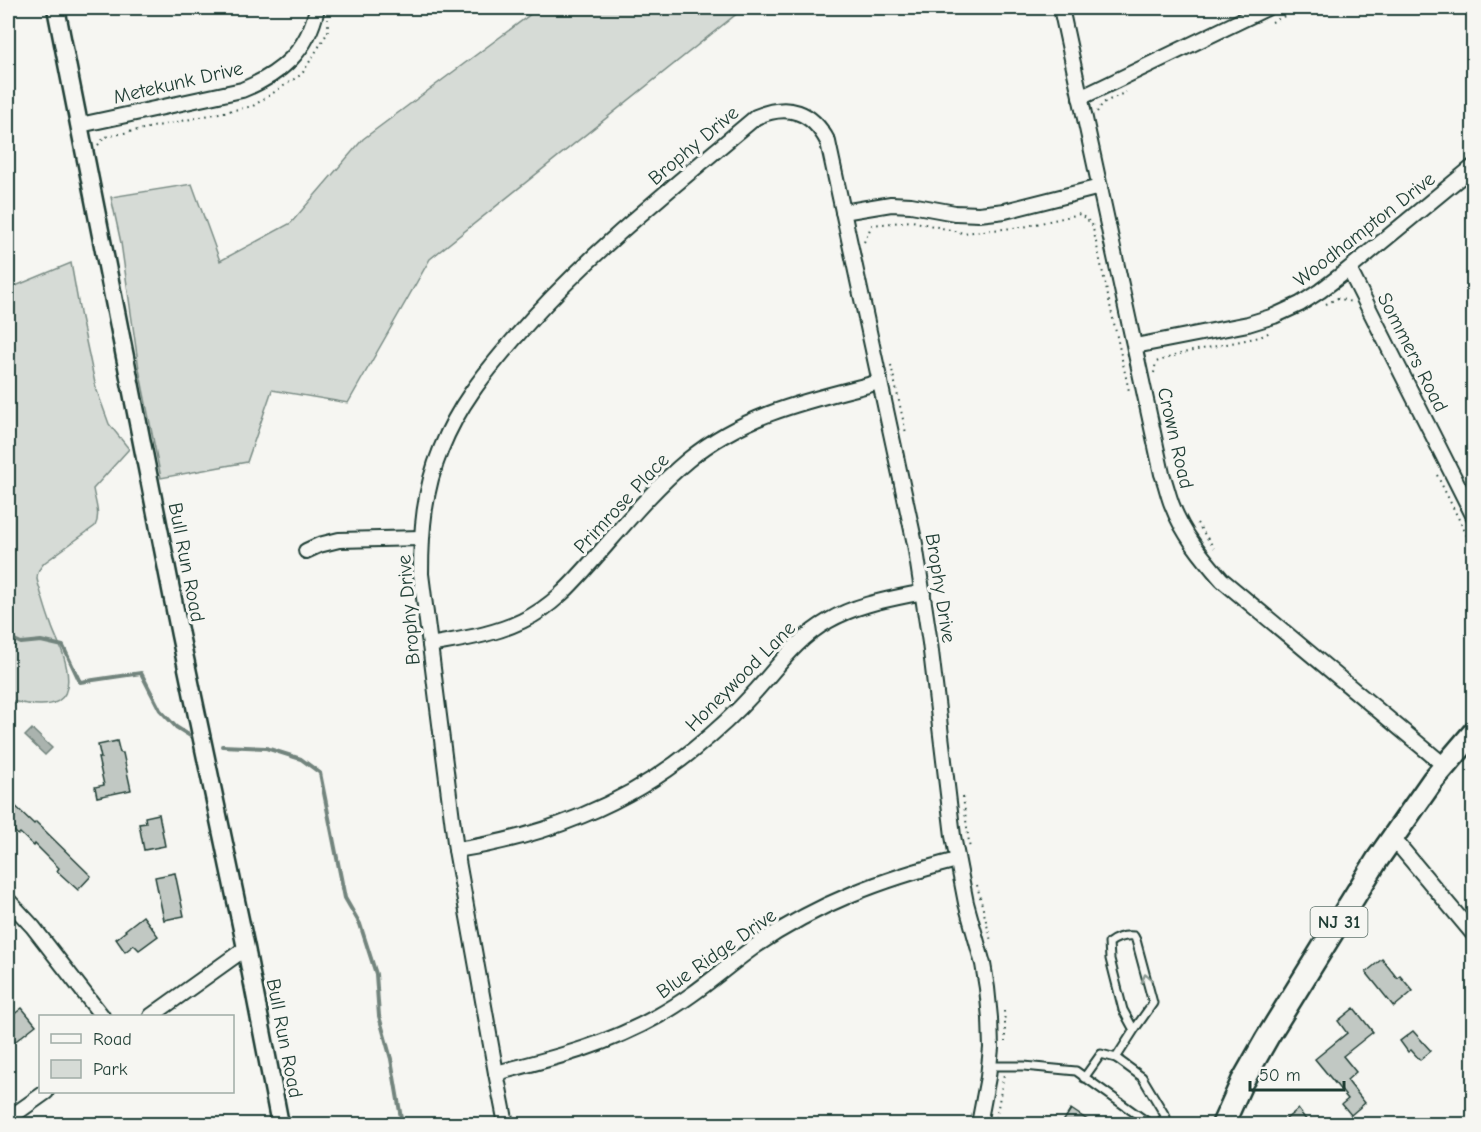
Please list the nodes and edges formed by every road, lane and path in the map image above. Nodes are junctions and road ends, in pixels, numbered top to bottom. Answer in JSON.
{"nodes":[{"id":1,"x":56,"y":8,"type":"edge"},
{"id":2,"x":317,"y":8,"type":"edge"},
{"id":3,"x":1061,"y":8,"type":"edge"},
{"id":4,"x":1267,"y":8,"type":"edge"},
{"id":5,"x":1302,"y":8,"type":"edge"},
{"id":6,"x":1464,"y":8,"type":"edge"},
{"id":7,"x":1269,"y":23,"type":"dead end"},
{"id":8,"x":1473,"y":26,"type":"edge"},
{"id":9,"x":1134,"y":88,"type":"dead end"},
{"id":10,"x":1080,"y":98,"type":"junction"},
{"id":11,"x":1096,"y":114,"type":"dead end"},
{"id":12,"x":80,"y":125,"type":"junction"},
{"id":13,"x":1473,"y":166,"type":"edge"},
{"id":14,"x":1100,"y":187,"type":"junction"},
{"id":15,"x":843,"y":212,"type":"junction"},
{"id":16,"x":866,"y":251,"type":"dead end"},
{"id":17,"x":1349,"y":269,"type":"junction"},
{"id":18,"x":1357,"y":304,"type":"dead end"},
{"id":19,"x":1322,"y":306,"type":"dead end"},
{"id":20,"x":1270,"y":332,"type":"dead end"},
{"id":21,"x":1135,"y":346,"type":"junction"},
{"id":22,"x":889,"y":356,"type":"dead end"},
{"id":23,"x":1154,"y":374,"type":"dead end"},
{"id":24,"x":880,"y":382,"type":"junction"},
{"id":25,"x":1131,"y":396,"type":"dead end"},
{"id":26,"x":908,"y":443,"type":"dead end"},
{"id":27,"x":1437,"y":476,"type":"dead end"},
{"id":28,"x":1473,"y":517,"type":"edge"},
{"id":29,"x":1194,"y":520,"type":"dead end"},
{"id":30,"x":421,"y":538,"type":"junction"},
{"id":31,"x":1473,"y":550,"type":"edge"},
{"id":32,"x":306,"y":551,"type":"dead end"},
{"id":33,"x":1218,"y":554,"type":"dead end"},
{"id":34,"x":923,"y":592,"type":"junction"},
{"id":35,"x":430,"y":645,"type":"junction"},
{"id":36,"x":1473,"y":732,"type":"edge"},
{"id":37,"x":1445,"y":766,"type":"junction"},
{"id":38,"x":962,"y":792,"type":"dead end"},
{"id":39,"x":1392,"y":837,"type":"junction"},
{"id":40,"x":456,"y":850,"type":"junction"},
{"id":41,"x":964,"y":860,"type":"junction"},
{"id":42,"x":976,"y":880,"type":"dead end"},
{"id":43,"x":8,"y":900,"type":"edge"},
{"id":44,"x":1473,"y":935,"type":"edge"},
{"id":45,"x":993,"y":945,"type":"dead end"},
{"id":46,"x":246,"y":948,"type":"junction"},
{"id":47,"x":1004,"y":1012,"type":"dead end"},
{"id":48,"x":100,"y":1015,"type":"edge"},
{"id":49,"x":154,"y":1015,"type":"edge"},
{"id":50,"x":1134,"y":1030,"type":"junction"},
{"id":51,"x":1116,"y":1058,"type":"junction"},
{"id":52,"x":989,"y":1066,"type":"junction"},
{"id":53,"x":1004,"y":1066,"type":"junction"},
{"id":54,"x":496,"y":1073,"type":"junction"},
{"id":55,"x":1084,"y":1078,"type":"junction"},
{"id":56,"x":45,"y":1093,"type":"edge"},
{"id":57,"x":8,"y":1119,"type":"edge"},
{"id":58,"x":280,"y":1125,"type":"edge"},
{"id":59,"x":506,"y":1125,"type":"edge"},
{"id":60,"x":979,"y":1125,"type":"edge"},
{"id":61,"x":995,"y":1125,"type":"edge"},
{"id":62,"x":1148,"y":1125,"type":"edge"},
{"id":63,"x":1157,"y":1125,"type":"edge"},
{"id":64,"x":1223,"y":1125,"type":"edge"}],
"edges":[{"from":1,"to":12,"type":"street","name":"Bull Run Road"},
{"from":2,"to":12,"type":"street","name":"Metekunk Drive"},
{"from":3,"to":10,"type":"street","name":"Crown Road"},
{"from":4,"to":10,"type":"street"},
{"from":5,"to":7,"type":"path"},
{"from":6,"to":8,"type":"path"},
{"from":9,"to":11,"type":"path"},
{"from":10,"to":14,"type":"street","name":"Crown Road"},
{"from":12,"to":46,"type":"street","name":"Bull Run Road"},
{"from":13,"to":17,"type":"street","name":"Woodhampton Drive"},
{"from":14,"to":15,"type":"street"},
{"from":14,"to":21,"type":"street","name":"Crown Road"},
{"from":15,"to":24,"type":"street","name":"Brophy Drive"},
{"from":15,"to":30,"type":"street","name":"Brophy Drive"},
{"from":16,"to":25,"type":"path"},
{"from":17,"to":21,"type":"street","name":"Woodhampton Drive"},
{"from":17,"to":28,"type":"street","name":"Sommers Road"},
{"from":18,"to":19,"type":"path"},
{"from":20,"to":23,"type":"path"},
{"from":21,"to":37,"type":"street","name":"Crown Road"},
{"from":22,"to":26,"type":"path"},
{"from":24,"to":34,"type":"street","name":"Brophy Drive"},
{"from":24,"to":35,"type":"street","name":"Primrose Place"},
{"from":27,"to":31,"type":"path"},
{"from":29,"to":33,"type":"path"},
{"from":30,"to":32,"type":"street"},
{"from":30,"to":35,"type":"street","name":"Brophy Drive"},
{"from":34,"to":40,"type":"street","name":"Honeywood Lane"},
{"from":34,"to":41,"type":"street","name":"Brophy Drive"},
{"from":35,"to":40,"type":"street","name":"Brophy Drive"},
{"from":36,"to":37,"type":"main road","number":"NJ 31"},
{"from":37,"to":39,"type":"main road","number":"NJ 31"},
{"from":38,"to":41,"type":"path"},
{"from":39,"to":44,"type":"street"},
{"from":39,"to":64,"type":"main road","number":"NJ 31"},
{"from":40,"to":54,"type":"street","name":"Brophy Drive"},
{"from":41,"to":52,"type":"street","name":"Brophy Drive"},
{"from":41,"to":54,"type":"street","name":"Blue Ridge Drive"},
{"from":42,"to":45,"type":"path"},
{"from":43,"to":48,"type":"street"},
{"from":46,"to":49,"type":"street"},
{"from":46,"to":58,"type":"street","name":"Bull Run Road"},
{"from":47,"to":53,"type":"path"},
{"from":50,"to":50,"type":"lane","one_way":true},
{"from":50,"to":51,"type":"lane"},
{"from":51,"to":55,"type":"lane"},
{"from":51,"to":63,"type":"lane"},
{"from":52,"to":53,"type":"lane"},
{"from":52,"to":60,"type":"street","name":"Brophy Drive"},
{"from":53,"to":55,"type":"lane"},
{"from":53,"to":61,"type":"path"},
{"from":54,"to":59,"type":"street","name":"Brophy Drive"},
{"from":55,"to":62,"type":"lane"},
{"from":56,"to":57,"type":"street"}]}
